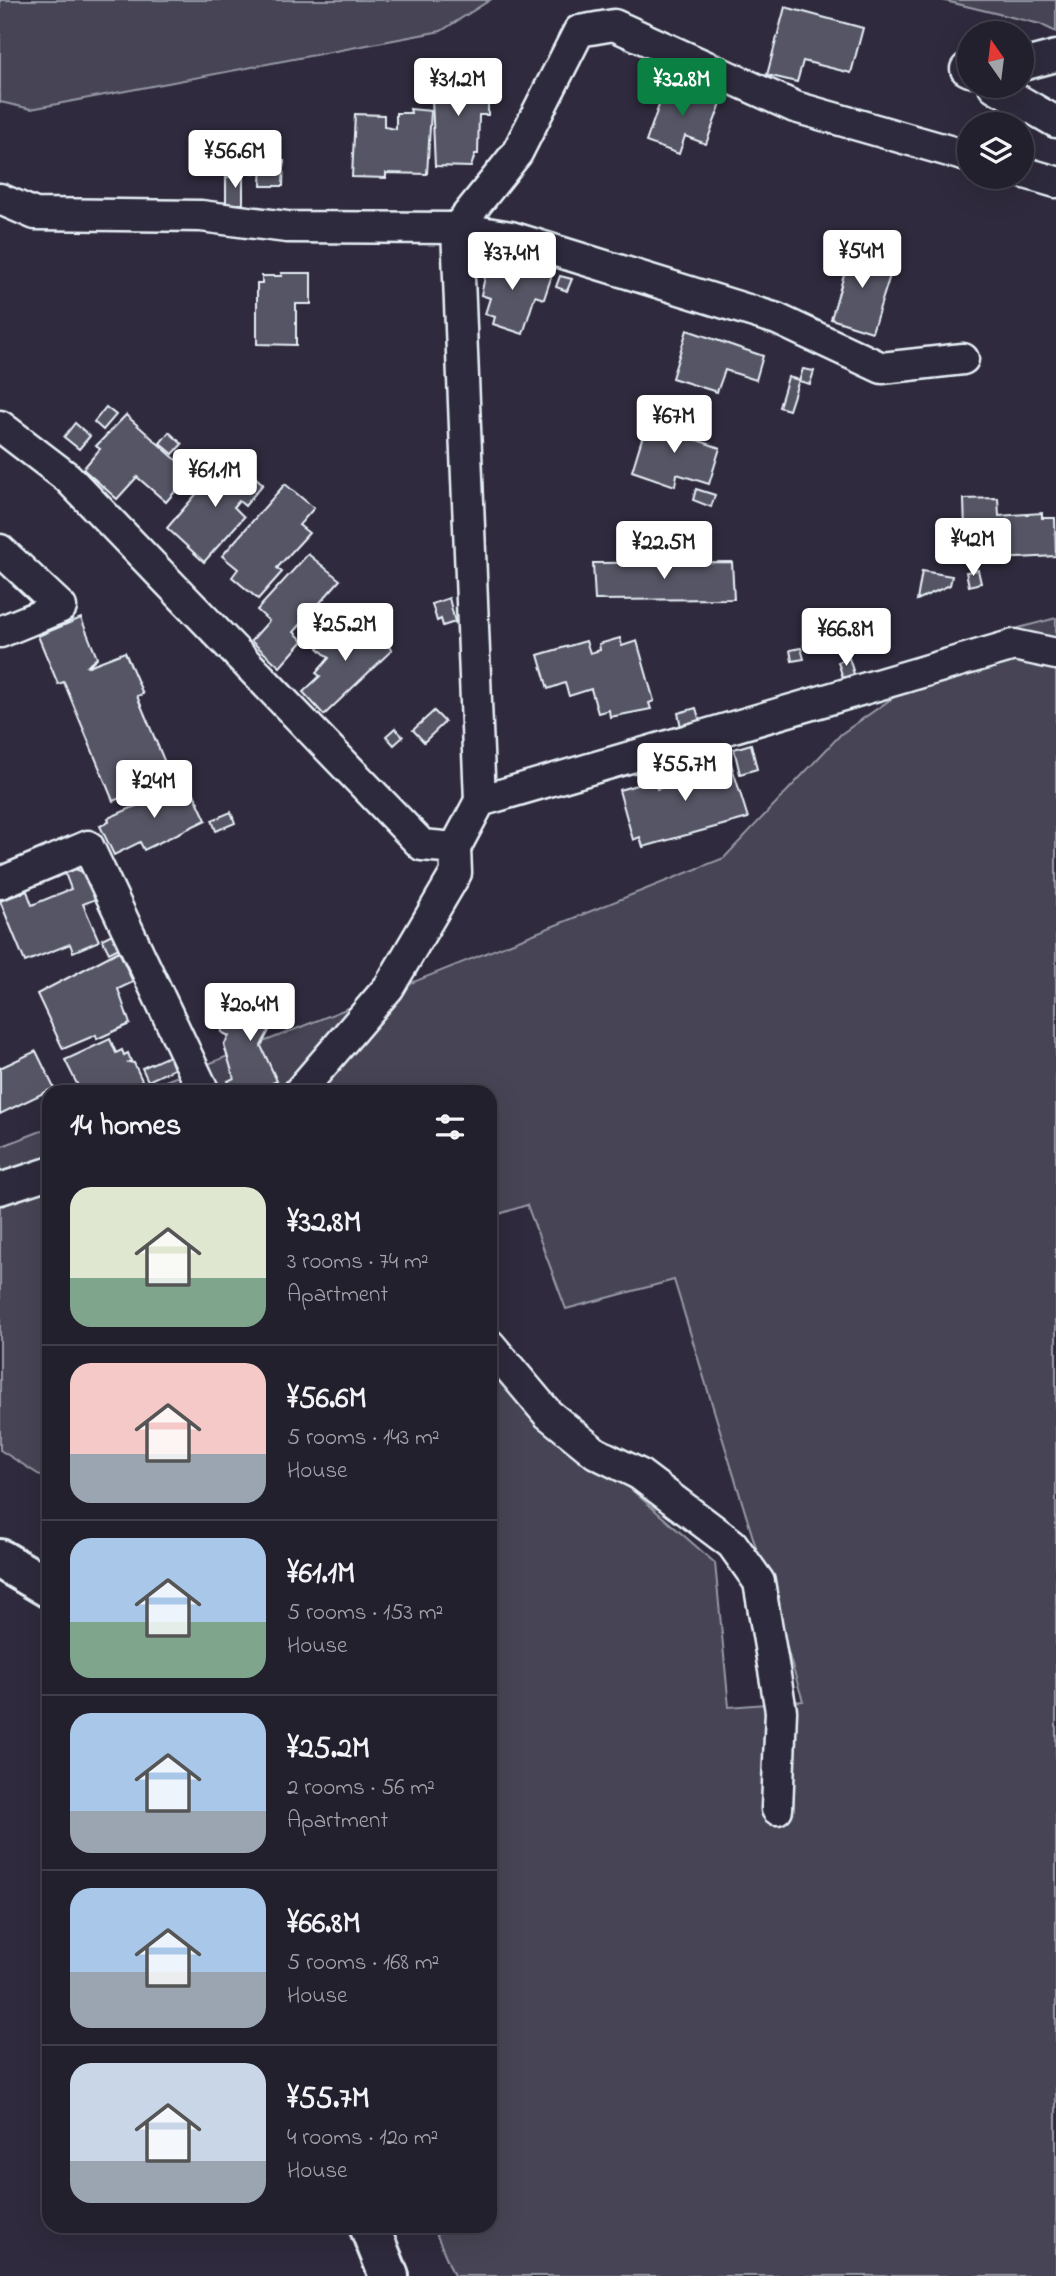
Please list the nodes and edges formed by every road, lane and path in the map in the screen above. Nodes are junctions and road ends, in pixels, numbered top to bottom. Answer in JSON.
{"nodes":[{"id":1,"x":1056,"y":56,"type":"edge"},
{"id":2,"x":1034,"y":62,"type":"edge"},
{"id":3,"x":1015,"y":98,"type":"edge"},
{"id":4,"x":1056,"y":122,"type":"edge"},
{"id":5,"x":957,"y":153,"type":"edge"},
{"id":6,"x":1034,"y":176,"type":"edge"},
{"id":7,"x":1056,"y":182,"type":"edge"},
{"id":8,"x":0,"y":199,"type":"edge"},
{"id":9,"x":457,"y":228,"type":"junction"},
{"id":10,"x":964,"y":359,"type":"dead end"},
{"id":11,"x":0,"y":426,"type":"edge"},
{"id":12,"x":0,"y":550,"type":"edge"},
{"id":13,"x":0,"y":632,"type":"edge"},
{"id":14,"x":1056,"y":654,"type":"edge"},
{"id":15,"x":480,"y":801,"type":"junction"},
{"id":16,"x":455,"y":848,"type":"junction"},
{"id":17,"x":0,"y":883,"type":"edge"},
{"id":18,"x":201,"y":1085,"type":"edge"},
{"id":19,"x":305,"y":1085,"type":"edge"},
{"id":20,"x":42,"y":1175,"type":"edge"},
{"id":21,"x":0,"y":1189,"type":"edge"},
{"id":22,"x":497,"y":1353,"type":"edge"},
{"id":23,"x":0,"y":1559,"type":"edge"},
{"id":24,"x":42,"y":1584,"type":"edge"},
{"id":25,"x":777,"y":1809,"type":"dead end"},
{"id":26,"x":372,"y":2233,"type":"edge"},
{"id":27,"x":389,"y":2276,"type":"edge"}],
"edges":[{"from":1,"to":2,"type":"street"},
{"from":3,"to":4,"type":"street"},
{"from":5,"to":9,"type":"street"},
{"from":6,"to":7,"type":"street"},
{"from":8,"to":9,"type":"street"},
{"from":9,"to":10,"type":"street"},
{"from":9,"to":15,"type":"street"},
{"from":11,"to":16,"type":"street"},
{"from":12,"to":13,"type":"street"},
{"from":14,"to":15,"type":"street"},
{"from":15,"to":16,"type":"street"},
{"from":16,"to":19,"type":"street"},
{"from":17,"to":18,"type":"street"},
{"from":20,"to":21,"type":"street"},
{"from":22,"to":25,"type":"street"},
{"from":23,"to":24,"type":"main road"},
{"from":26,"to":27,"type":"main road"}]}
